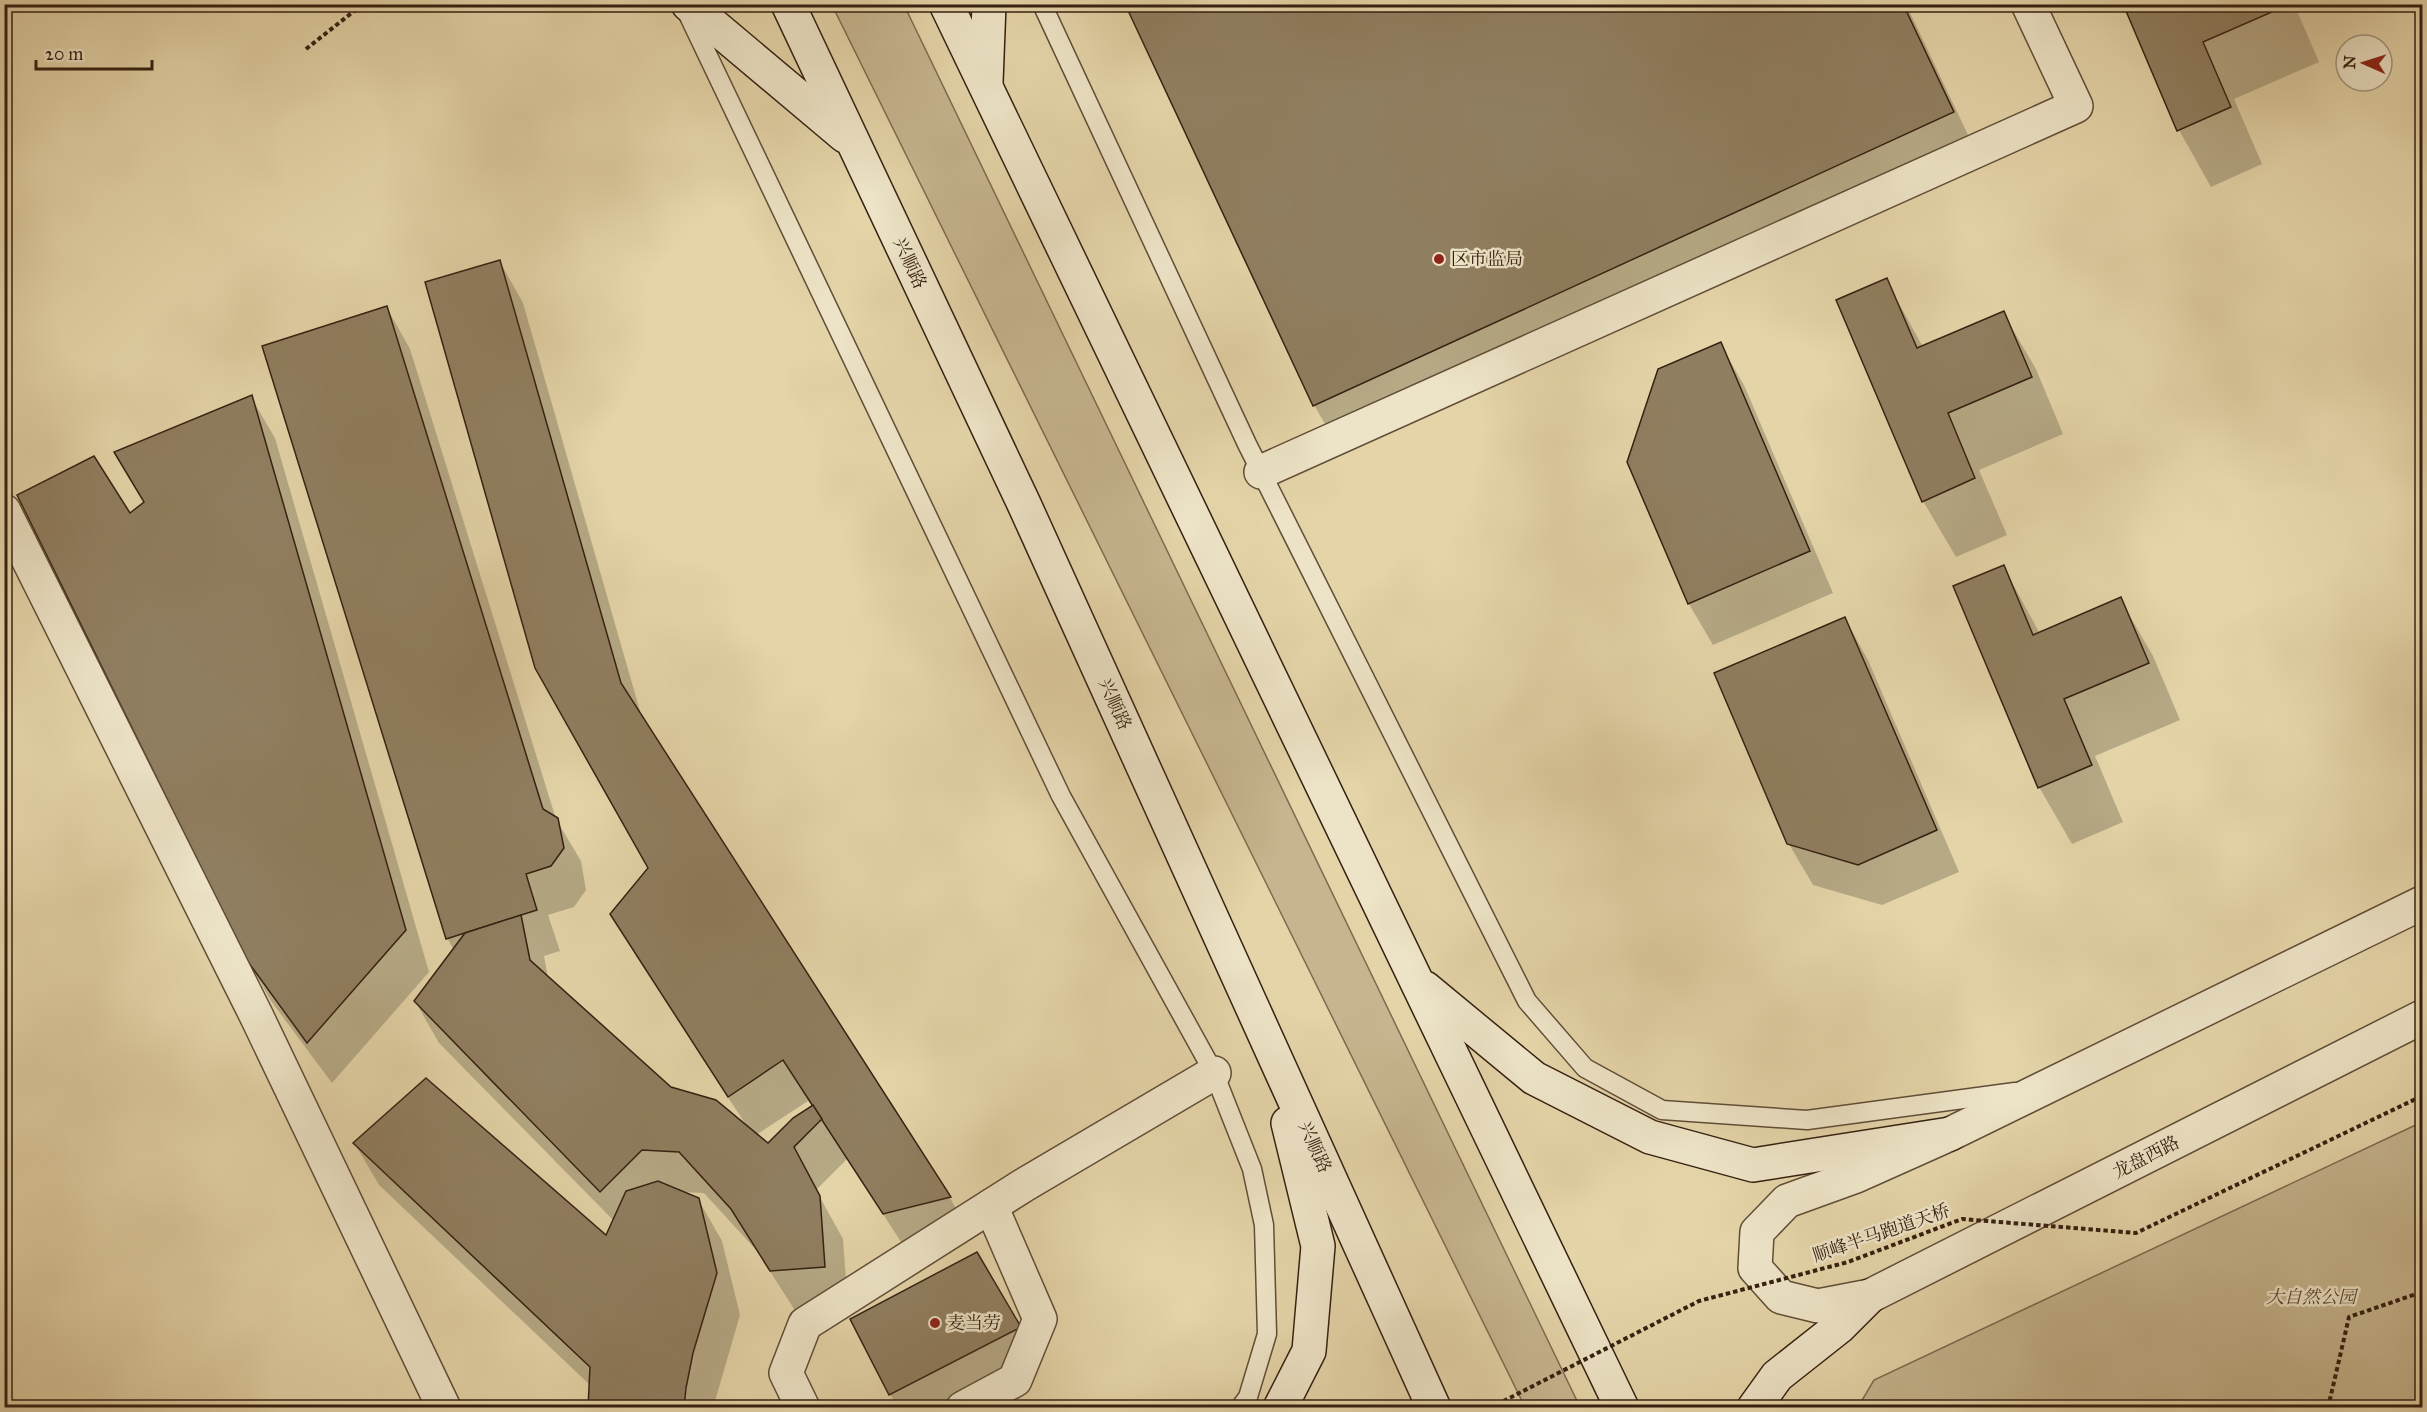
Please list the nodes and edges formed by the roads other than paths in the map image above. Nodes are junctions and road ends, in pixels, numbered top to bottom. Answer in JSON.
{"nodes":[{"id":1,"x":686,"y":4,"type":"edge"},
{"id":2,"x":788,"y":4,"type":"edge"},
{"id":3,"x":946,"y":4,"type":"edge"},
{"id":4,"x":989,"y":4,"type":"edge"},
{"id":5,"x":1042,"y":4,"type":"edge"},
{"id":6,"x":2028,"y":4,"type":"edge"},
{"id":7,"x":986,"y":87,"type":"junction"},
{"id":8,"x":853,"y":142,"type":"junction"},
{"id":9,"x":1261,"y":472,"type":"junction"},
{"id":10,"x":4,"y":512,"type":"edge"},
{"id":11,"x":2422,"y":903,"type":"edge"},
{"id":12,"x":1416,"y":981,"type":"junction"},
{"id":13,"x":2422,"y":1017,"type":"edge"},
{"id":14,"x":1270,"y":1048,"type":"junction"},
{"id":15,"x":1214,"y":1073,"type":"junction"},
{"id":16,"x":2043,"y":1088,"type":"junction"},
{"id":17,"x":1950,"y":1134,"type":"junction"},
{"id":18,"x":991,"y":1206,"type":"junction"},
{"id":19,"x":1870,"y":1296,"type":"junction"},
{"id":20,"x":444,"y":1407,"type":"edge"},
{"id":21,"x":803,"y":1407,"type":"edge"},
{"id":22,"x":963,"y":1407,"type":"edge"},
{"id":23,"x":1240,"y":1407,"type":"edge"},
{"id":24,"x":1280,"y":1407,"type":"edge"},
{"id":25,"x":1434,"y":1407,"type":"edge"},
{"id":26,"x":1622,"y":1407,"type":"edge"},
{"id":27,"x":1754,"y":1407,"type":"edge"}],
"edges":[{"from":1,"to":8,"type":"main road"},
{"from":1,"to":15,"type":"lane"},
{"from":2,"to":8,"type":"main road","name":"兴顺路"},
{"from":3,"to":7,"type":"main road"},
{"from":4,"to":7,"type":"main road"},
{"from":5,"to":9,"type":"lane"},
{"from":6,"to":9,"type":"main road"},
{"from":7,"to":12,"type":"main road"},
{"from":8,"to":14,"type":"main road","name":"兴顺路"},
{"from":9,"to":16,"type":"lane"},
{"from":10,"to":20,"type":"main road"},
{"from":11,"to":16,"type":"main road"},
{"from":12,"to":17,"type":"main road"},
{"from":12,"to":26,"type":"main road"},
{"from":13,"to":19,"type":"main road","name":"龙盘西路"},
{"from":14,"to":24,"type":"main road"},
{"from":14,"to":25,"type":"main road","name":"兴顺路"},
{"from":15,"to":18,"type":"main road"},
{"from":15,"to":23,"type":"lane"},
{"from":16,"to":17,"type":"main road"},
{"from":17,"to":19,"type":"main road"},
{"from":18,"to":21,"type":"main road"},
{"from":18,"to":22,"type":"main road"},
{"from":19,"to":27,"type":"main road"}]}
